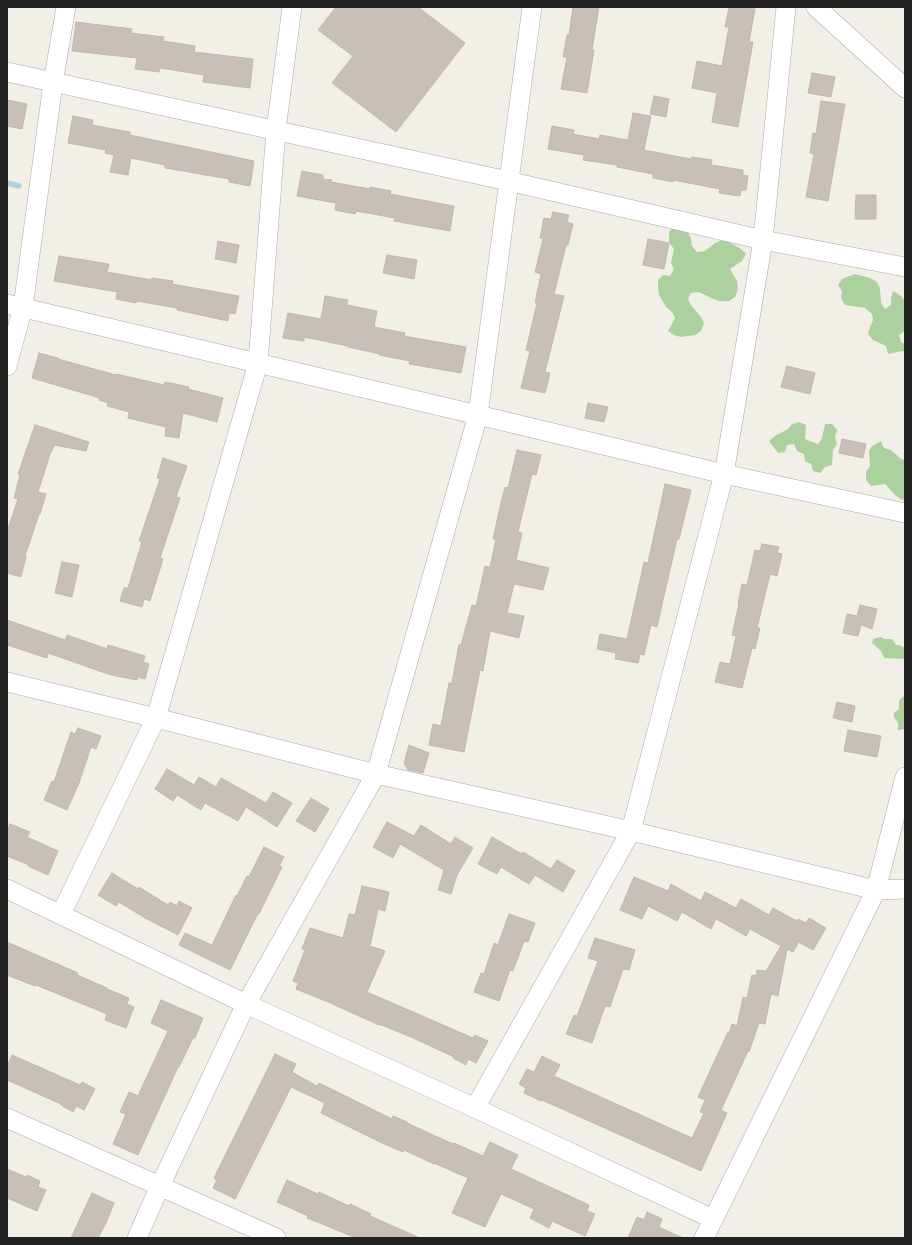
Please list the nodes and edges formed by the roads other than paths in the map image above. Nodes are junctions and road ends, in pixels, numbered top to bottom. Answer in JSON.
{"nodes":[{"id":1,"x":66,"y":7,"type":"edge"},
{"id":2,"x":292,"y":7,"type":"edge"},
{"id":3,"x":532,"y":7,"type":"edge"},
{"id":4,"x":786,"y":7,"type":"edge"},
{"id":5,"x":816,"y":7,"type":"edge"},
{"id":6,"x":7,"y":72,"type":"edge"},
{"id":7,"x":54,"y":83,"type":"junction"},
{"id":8,"x":905,"y":88,"type":"edge"},
{"id":9,"x":276,"y":130,"type":"junction"},
{"id":10,"x":508,"y":181,"type":"junction"},
{"id":11,"x":763,"y":240,"type":"junction"},
{"id":12,"x":905,"y":267,"type":"edge"},
{"id":13,"x":15,"y":306,"type":"edge"},
{"id":14,"x":258,"y":363,"type":"junction"},
{"id":15,"x":7,"y":366,"type":"edge"},
{"id":16,"x":478,"y":415,"type":"junction"},
{"id":17,"x":724,"y":474,"type":"junction"},
{"id":18,"x":905,"y":512,"type":"edge"},
{"id":19,"x":7,"y":682,"type":"edge"},
{"id":20,"x":156,"y":718,"type":"junction"},
{"id":21,"x":376,"y":774,"type":"junction"},
{"id":22,"x":905,"y":777,"type":"edge"},
{"id":23,"x":631,"y":831,"type":"junction"},
{"id":24,"x":7,"y":889,"type":"edge"},
{"id":25,"x":905,"y":889,"type":"edge"},
{"id":26,"x":876,"y":890,"type":"junction"},
{"id":27,"x":61,"y":914,"type":"junction"},
{"id":28,"x":246,"y":1004,"type":"junction"},
{"id":29,"x":475,"y":1108,"type":"junction"},
{"id":30,"x":7,"y":1118,"type":"edge"},
{"id":31,"x":160,"y":1186,"type":"junction"},
{"id":32,"x":713,"y":1219,"type":"junction"},
{"id":33,"x":137,"y":1238,"type":"edge"},
{"id":34,"x":276,"y":1238,"type":"edge"},
{"id":35,"x":704,"y":1238,"type":"edge"}],
"edges":[{"from":1,"to":7,"type":"street"},
{"from":2,"to":9,"type":"street"},
{"from":3,"to":10,"type":"street"},
{"from":4,"to":11,"type":"street"},
{"from":5,"to":8,"type":"street"},
{"from":6,"to":7,"type":"street"},
{"from":7,"to":9,"type":"street"},
{"from":7,"to":13,"type":"street"},
{"from":9,"to":10,"type":"street"},
{"from":9,"to":14,"type":"street"},
{"from":10,"to":11,"type":"street"},
{"from":10,"to":16,"type":"street"},
{"from":11,"to":12,"type":"street"},
{"from":11,"to":17,"type":"street"},
{"from":13,"to":14,"type":"street"},
{"from":13,"to":15,"type":"street"},
{"from":14,"to":16,"type":"street"},
{"from":14,"to":20,"type":"street"},
{"from":16,"to":17,"type":"street"},
{"from":16,"to":21,"type":"street"},
{"from":17,"to":18,"type":"street"},
{"from":17,"to":23,"type":"street"},
{"from":19,"to":20,"type":"street"},
{"from":20,"to":21,"type":"street"},
{"from":20,"to":27,"type":"street"},
{"from":21,"to":23,"type":"street"},
{"from":21,"to":28,"type":"street"},
{"from":22,"to":26,"type":"street"},
{"from":23,"to":26,"type":"street"},
{"from":23,"to":29,"type":"street"},
{"from":24,"to":27,"type":"street"},
{"from":25,"to":26,"type":"street"},
{"from":26,"to":32,"type":"street"},
{"from":27,"to":28,"type":"street"},
{"from":28,"to":29,"type":"street"},
{"from":28,"to":31,"type":"street"},
{"from":29,"to":32,"type":"street"},
{"from":30,"to":31,"type":"street"},
{"from":31,"to":33,"type":"street"},
{"from":31,"to":34,"type":"street"},
{"from":32,"to":35,"type":"street"}]}
